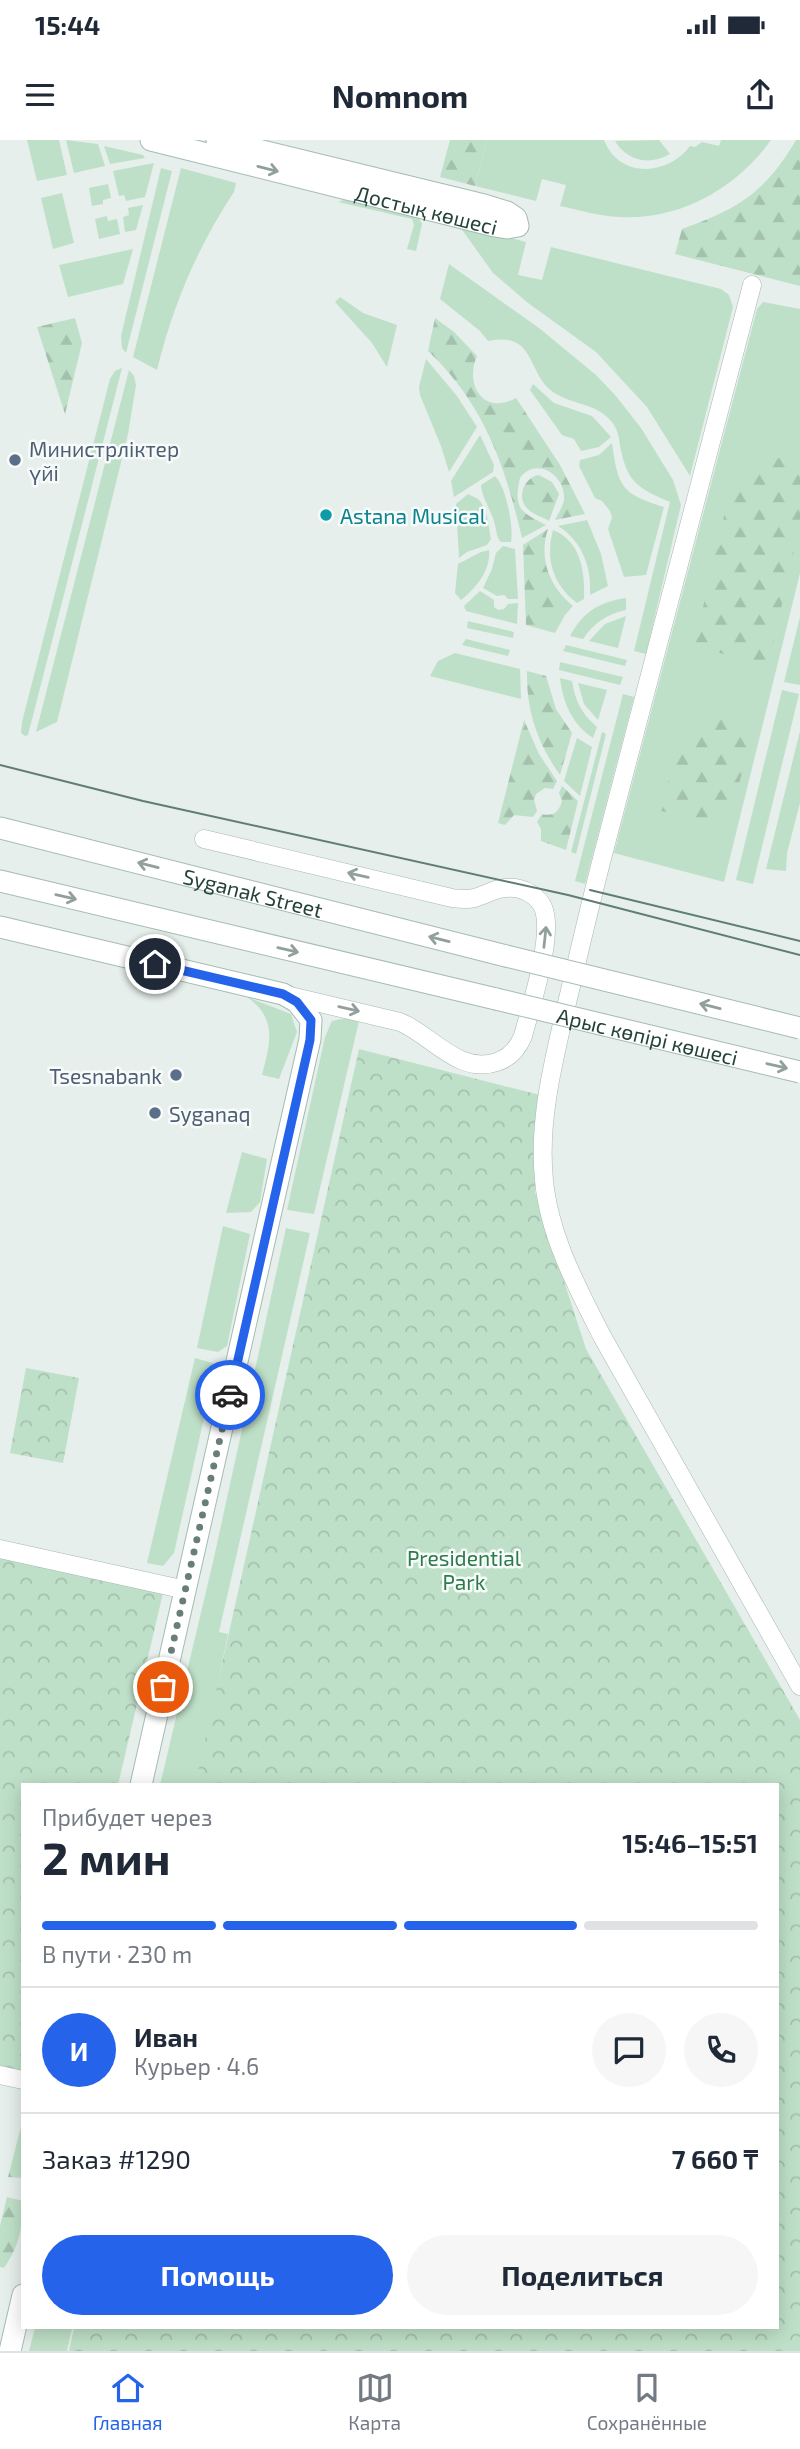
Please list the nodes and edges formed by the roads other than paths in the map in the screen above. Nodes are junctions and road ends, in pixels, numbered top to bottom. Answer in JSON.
{"nodes":[{"id":1,"x":151,"y":140,"type":"edge"},
{"id":2,"x":218,"y":140,"type":"edge"},
{"id":3,"x":752,"y":285,"type":"dead end"},
{"id":4,"x":0,"y":828,"type":"edge"},
{"id":5,"x":204,"y":839,"type":"dead end"},
{"id":6,"x":0,"y":881,"type":"edge"},
{"id":7,"x":0,"y":927,"type":"edge"},
{"id":8,"x":506,"y":956,"type":"joint"},
{"id":9,"x":283,"y":994,"type":"junction"},
{"id":10,"x":800,"y":1028,"type":"edge"},
{"id":11,"x":800,"y":1072,"type":"edge"},
{"id":12,"x":0,"y":1549,"type":"edge"},
{"id":13,"x":186,"y":1590,"type":"junction"},
{"id":14,"x":800,"y":1686,"type":"edge"},
{"id":15,"x":141,"y":1783,"type":"edge"},
{"id":16,"x":0,"y":2076,"type":"edge"},
{"id":17,"x":21,"y":2080,"type":"edge"},
{"id":18,"x":21,"y":2304,"type":"edge"},
{"id":19,"x":10,"y":2351,"type":"edge"}],
"edges":[{"from":1,"to":2,"type":"street","name":"Достық көшесі","one_way":true},
{"from":3,"to":14,"type":"street"},
{"from":8,"to":4,"type":"street","name":"Syganak Street","one_way":true},
{"from":9,"to":5,"type":"street","one_way":true},
{"from":6,"to":11,"type":"street","name":"Арыс көпірі көшесі","one_way":true,"bridge":true},
{"from":7,"to":9,"type":"street"},
{"from":10,"to":8,"type":"street","name":"Арыс көпірі көшесі","one_way":true,"bridge":true},
{"from":9,"to":13,"type":"street"},
{"from":12,"to":13,"type":"street"},
{"from":13,"to":15,"type":"street"},
{"from":16,"to":17,"type":"street"},
{"from":18,"to":19,"type":"street"}]}
